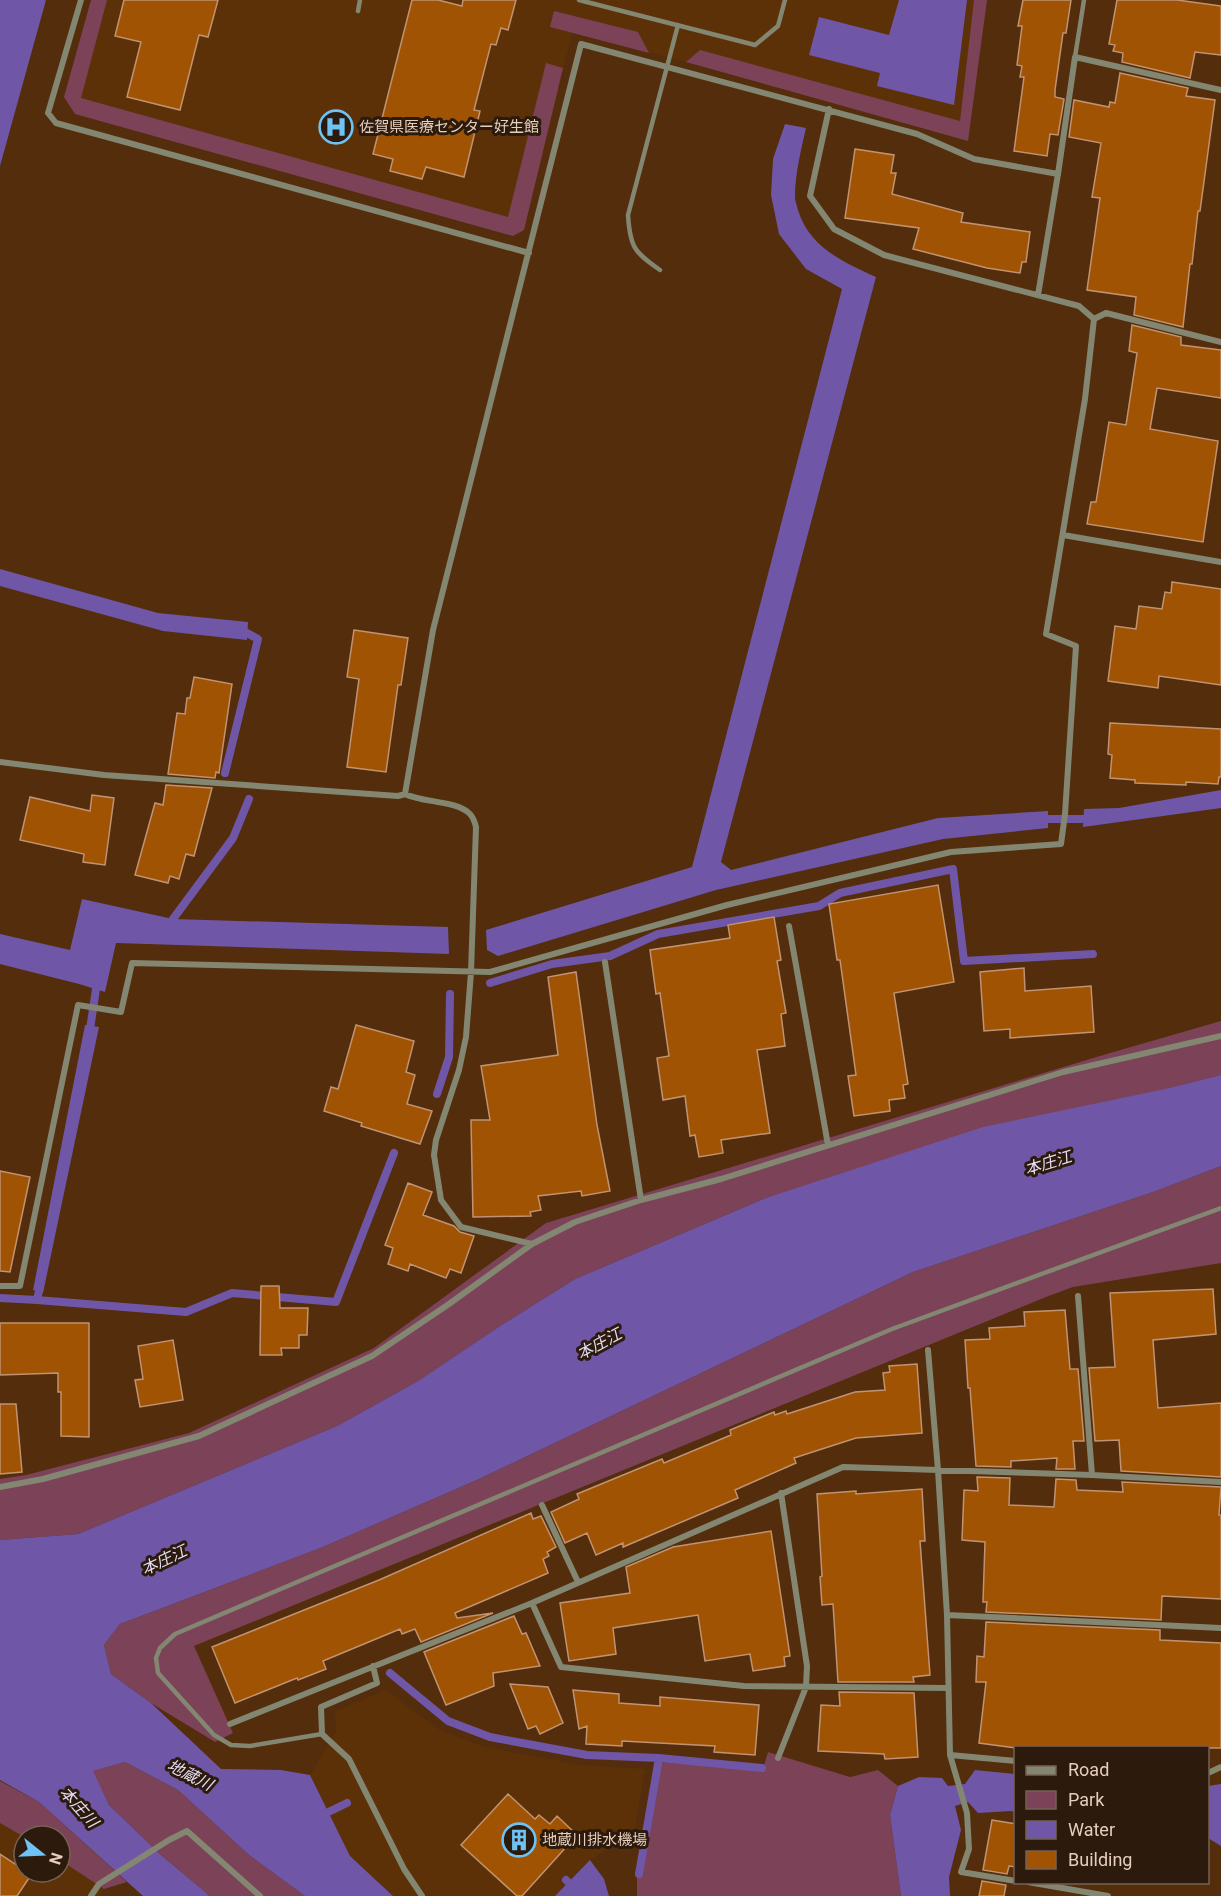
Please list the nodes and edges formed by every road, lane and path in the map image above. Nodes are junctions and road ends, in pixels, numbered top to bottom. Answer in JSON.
{"nodes":[{"id":1,"x":81,"y":0,"type":"edge"},
{"id":2,"x":360,"y":0,"type":"edge"},
{"id":3,"x":579,"y":0,"type":"edge"},
{"id":4,"x":785,"y":0,"type":"edge"},
{"id":5,"x":1084,"y":0,"type":"edge"},
{"id":6,"x":358,"y":11,"type":"dead end"},
{"id":7,"x":678,"y":25,"type":"junction"},
{"id":8,"x":1075,"y":57,"type":"junction"},
{"id":9,"x":668,"y":67,"type":"junction"},
{"id":10,"x":1221,"y":90,"type":"edge"},
{"id":11,"x":829,"y":109,"type":"junction"},
{"id":12,"x":1058,"y":174,"type":"junction"},
{"id":13,"x":528,"y":253,"type":"junction"},
{"id":14,"x":660,"y":270,"type":"dead end"},
{"id":15,"x":1038,"y":295,"type":"junction"},
{"id":16,"x":1094,"y":319,"type":"junction"},
{"id":17,"x":1221,"y":342,"type":"edge"},
{"id":18,"x":1063,"y":535,"type":"junction"},
{"id":19,"x":1221,"y":562,"type":"edge"},
{"id":20,"x":0,"y":762,"type":"edge"},
{"id":21,"x":405,"y":794,"type":"junction"},
{"id":22,"x":789,"y":926,"type":"dead end"},
{"id":23,"x":605,"y":962,"type":"dead end"},
{"id":24,"x":471,"y":972,"type":"junction"},
{"id":25,"x":1221,"y":1036,"type":"edge"},
{"id":26,"x":828,"y":1145,"type":"junction"},
{"id":27,"x":641,"y":1200,"type":"junction"},
{"id":28,"x":1221,"y":1208,"type":"edge"},
{"id":29,"x":532,"y":1244,"type":"junction"},
{"id":30,"x":0,"y":1286,"type":"edge"},
{"id":31,"x":1078,"y":1296,"type":"dead end"},
{"id":32,"x":928,"y":1350,"type":"dead end"},
{"id":33,"x":938,"y":1470,"type":"junction"},
{"id":34,"x":1092,"y":1475,"type":"junction"},
{"id":35,"x":1221,"y":1482,"type":"edge"},
{"id":36,"x":0,"y":1487,"type":"edge"},
{"id":37,"x":781,"y":1493,"type":"junction"},
{"id":38,"x":542,"y":1504,"type":"dead end"},
{"id":39,"x":578,"y":1582,"type":"junction"},
{"id":40,"x":532,"y":1603,"type":"junction"},
{"id":41,"x":947,"y":1615,"type":"junction"},
{"id":42,"x":1221,"y":1628,"type":"edge"},
{"id":43,"x":373,"y":1666,"type":"junction"},
{"id":44,"x":806,"y":1687,"type":"junction"},
{"id":45,"x":948,"y":1688,"type":"junction"},
{"id":46,"x":230,"y":1724,"type":"dead end"},
{"id":47,"x":322,"y":1734,"type":"junction"},
{"id":48,"x":950,"y":1755,"type":"junction"},
{"id":49,"x":778,"y":1758,"type":"dead end"},
{"id":50,"x":1014,"y":1761,"type":"edge"},
{"id":51,"x":1014,"y":1881,"type":"edge"},
{"id":52,"x":1038,"y":1884,"type":"edge"},
{"id":53,"x":1092,"y":1895,"type":"edge"},
{"id":54,"x":91,"y":1896,"type":"edge"},
{"id":55,"x":260,"y":1896,"type":"edge"},
{"id":56,"x":422,"y":1896,"type":"edge"},
{"id":57,"x":1108,"y":1896,"type":"edge"}],
"edges":[{"from":1,"to":13,"type":"street"},
{"from":2,"to":6,"type":"lane"},
{"from":3,"to":7,"type":"lane"},
{"from":4,"to":7,"type":"lane"},
{"from":5,"to":8,"type":"lane"},
{"from":7,"to":9,"type":"lane"},
{"from":8,"to":10,"type":"street"},
{"from":8,"to":12,"type":"street"},
{"from":9,"to":11,"type":"street"},
{"from":9,"to":13,"type":"street"},
{"from":9,"to":14,"type":"lane"},
{"from":11,"to":12,"type":"street"},
{"from":11,"to":15,"type":"street"},
{"from":12,"to":15,"type":"street"},
{"from":13,"to":21,"type":"street"},
{"from":15,"to":16,"type":"street"},
{"from":16,"to":17,"type":"street"},
{"from":16,"to":18,"type":"street"},
{"from":18,"to":19,"type":"street"},
{"from":18,"to":24,"type":"street"},
{"from":20,"to":21,"type":"street"},
{"from":21,"to":24,"type":"street"},
{"from":22,"to":26,"type":"street"},
{"from":23,"to":27,"type":"street"},
{"from":24,"to":29,"type":"street"},
{"from":24,"to":30,"type":"street"},
{"from":25,"to":26,"type":"street"},
{"from":26,"to":27,"type":"street"},
{"from":27,"to":29,"type":"street"},
{"from":28,"to":47,"type":"lane"},
{"from":29,"to":36,"type":"street"},
{"from":31,"to":34,"type":"street"},
{"from":32,"to":33,"type":"street"},
{"from":33,"to":34,"type":"street"},
{"from":33,"to":37,"type":"street"},
{"from":33,"to":41,"type":"street"},
{"from":34,"to":35,"type":"street"},
{"from":37,"to":39,"type":"street"},
{"from":37,"to":44,"type":"street"},
{"from":38,"to":39,"type":"street"},
{"from":39,"to":40,"type":"street"},
{"from":40,"to":43,"type":"street"},
{"from":40,"to":44,"type":"street"},
{"from":41,"to":42,"type":"street"},
{"from":41,"to":45,"type":"street"},
{"from":43,"to":46,"type":"street"},
{"from":43,"to":47,"type":"street"},
{"from":44,"to":45,"type":"street"},
{"from":44,"to":49,"type":"street"},
{"from":45,"to":48,"type":"street"},
{"from":47,"to":56,"type":"street"},
{"from":48,"to":50,"type":"street"},
{"from":48,"to":51,"type":"street"},
{"from":52,"to":53,"type":"street"},
{"from":53,"to":57,"type":"street"},
{"from":54,"to":55,"type":"street"}]}
